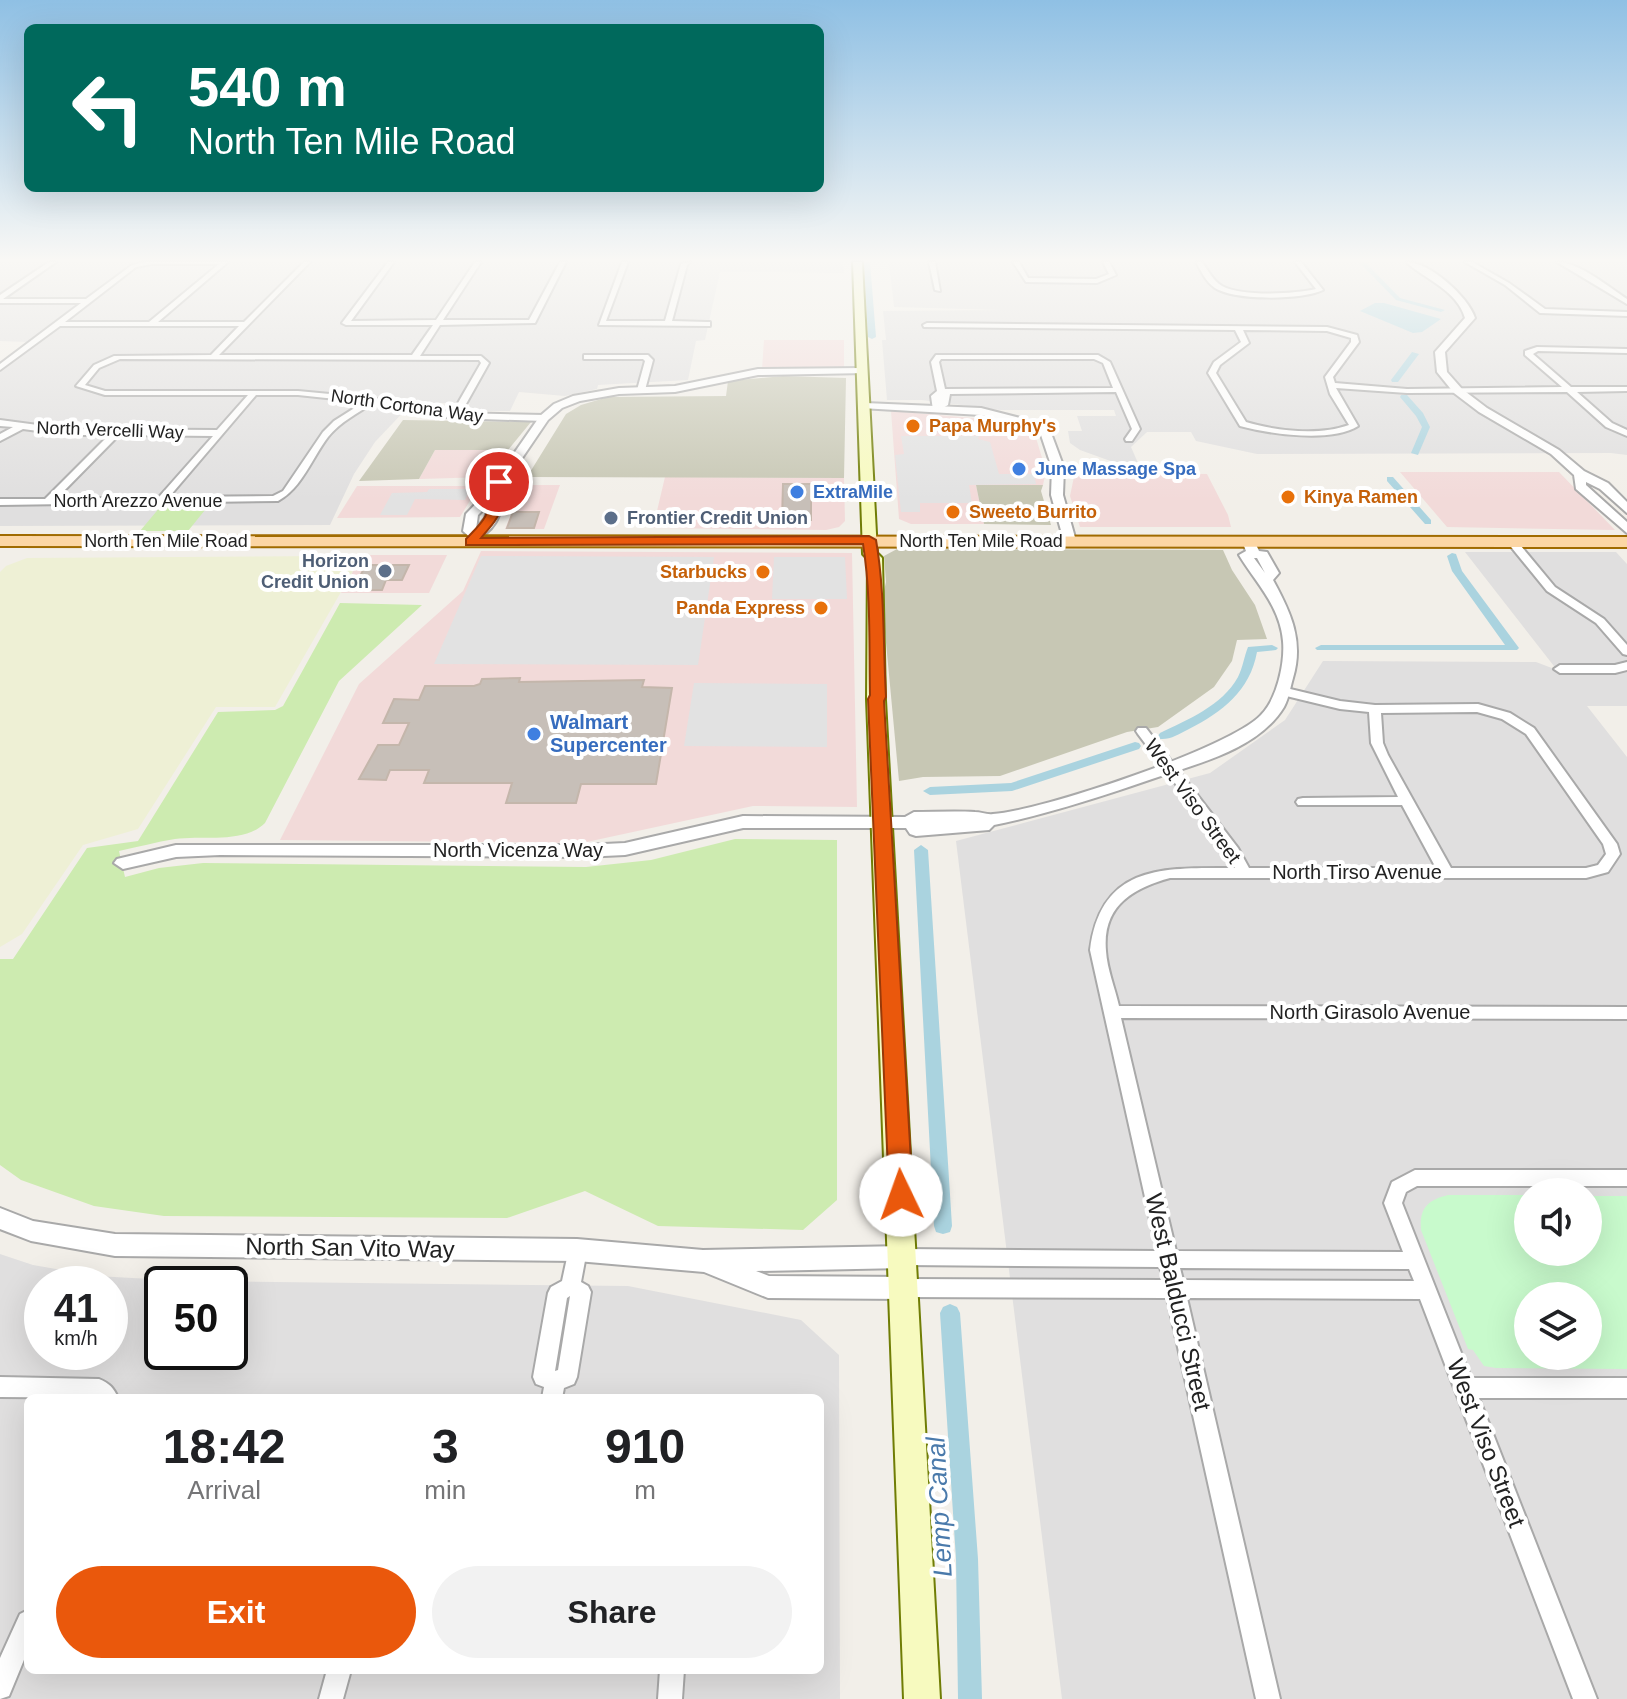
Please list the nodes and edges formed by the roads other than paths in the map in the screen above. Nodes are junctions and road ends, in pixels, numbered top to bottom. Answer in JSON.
{"nodes":[{"id":1,"x":34,"y":341,"type":"edge"},
{"id":2,"x":228,"y":341,"type":"edge"},
{"id":3,"x":425,"y":341,"type":"edge"},
{"id":4,"x":861,"y":341,"type":"edge"},
{"id":5,"x":1244,"y":341,"type":"edge"},
{"id":6,"x":1355,"y":341,"type":"edge"},
{"id":7,"x":1449,"y":341,"type":"edge"},
{"id":8,"x":1627,"y":351,"type":"edge"},
{"id":9,"x":213,"y":357,"type":"junction"},
{"id":10,"x":415,"y":357,"type":"junction"},
{"id":11,"x":587,"y":357,"type":"dead end"},
{"id":12,"x":0,"y":368,"type":"edge"},
{"id":13,"x":862,"y":371,"type":"junction"},
{"id":14,"x":1330,"y":385,"type":"junction"},
{"id":15,"x":1456,"y":389,"type":"junction"},
{"id":16,"x":1568,"y":389,"type":"junction"},
{"id":17,"x":1627,"y":389,"type":"edge"},
{"id":18,"x":641,"y":390,"type":"junction"},
{"id":19,"x":1119,"y":390,"type":"junction"},
{"id":20,"x":255,"y":392,"type":"junction"},
{"id":21,"x":941,"y":392,"type":"junction"},
{"id":22,"x":372,"y":400,"type":"junction"},
{"id":23,"x":865,"y":406,"type":"junction"},
{"id":24,"x":936,"y":408,"type":"junction"},
{"id":25,"x":452,"y":415,"type":"junction"},
{"id":26,"x":544,"y":418,"type":"junction"},
{"id":27,"x":0,"y":423,"type":"edge"},
{"id":28,"x":20,"y":427,"type":"junction"},
{"id":29,"x":1626,"y":432,"type":"edge"},
{"id":30,"x":116,"y":433,"type":"junction"},
{"id":31,"x":221,"y":433,"type":"junction"},
{"id":32,"x":0,"y":438,"type":"edge"},
{"id":33,"x":1129,"y":439,"type":"dead end"},
{"id":34,"x":1580,"y":474,"type":"junction"},
{"id":35,"x":161,"y":501,"type":"junction"},
{"id":36,"x":0,"y":502,"type":"edge"},
{"id":37,"x":47,"y":502,"type":"junction"},
{"id":38,"x":1627,"y":509,"type":"edge"},
{"id":39,"x":1627,"y":529,"type":"edge"},
{"id":40,"x":472,"y":539,"type":"junction"},
{"id":41,"x":0,"y":541,"type":"edge"},
{"id":42,"x":1070,"y":541,"type":"junction"},
{"id":43,"x":1512,"y":542,"type":"junction"},
{"id":44,"x":1627,"y":542,"type":"edge"},
{"id":45,"x":870,"y":547,"type":"junction"},
{"id":46,"x":1251,"y":547,"type":"junction"},
{"id":47,"x":1627,"y":652,"type":"edge"},
{"id":48,"x":1627,"y":666,"type":"edge"},
{"id":49,"x":1560,"y":669,"type":"dead end"},
{"id":50,"x":1282,"y":691,"type":"junction"},
{"id":51,"x":1375,"y":709,"type":"junction"},
{"id":52,"x":1142,"y":731,"type":"dead end"},
{"id":53,"x":1169,"y":767,"type":"junction"},
{"id":54,"x":1407,"y":801,"type":"junction"},
{"id":55,"x":1303,"y":802,"type":"dead end"},
{"id":56,"x":882,"y":822,"type":"junction"},
{"id":57,"x":123,"y":863,"type":"dead end"},
{"id":58,"x":1244,"y":872,"type":"junction"},
{"id":59,"x":1446,"y":873,"type":"junction"},
{"id":60,"x":1108,"y":906,"type":"joint"},
{"id":61,"x":1112,"y":1012,"type":"junction"},
{"id":62,"x":1627,"y":1013,"type":"edge"},
{"id":63,"x":1627,"y":1178,"type":"edge"},
{"id":64,"x":0,"y":1218,"type":"edge"},
{"id":65,"x":577,"y":1250,"type":"junction"},
{"id":66,"x":1168,"y":1259,"type":"junction"},
{"id":67,"x":1414,"y":1261,"type":"junction"},
{"id":68,"x":905,"y":1272,"type":"junction"},
{"id":69,"x":1175,"y":1289,"type":"junction"},
{"id":70,"x":1426,"y":1290,"type":"junction"},
{"id":71,"x":0,"y":1387,"type":"edge"},
{"id":72,"x":1464,"y":1388,"type":"junction"},
{"id":73,"x":1627,"y":1388,"type":"edge"},
{"id":74,"x":554,"y":1390,"type":"edge"},
{"id":75,"x":105,"y":1394,"type":"edge"},
{"id":76,"x":24,"y":1631,"type":"edge"},
{"id":77,"x":338,"y":1674,"type":"edge"},
{"id":78,"x":672,"y":1674,"type":"edge"},
{"id":79,"x":0,"y":1687,"type":"edge"},
{"id":80,"x":331,"y":1699,"type":"edge"},
{"id":81,"x":670,"y":1699,"type":"edge"},
{"id":82,"x":922,"y":1699,"type":"edge"},
{"id":83,"x":1268,"y":1699,"type":"edge"},
{"id":84,"x":1585,"y":1699,"type":"edge"}],
"edges":[{"from":1,"to":12,"type":"street"},
{"from":2,"to":9,"type":"street"},
{"from":3,"to":10,"type":"street"},
{"from":4,"to":13,"type":"main road"},
{"from":5,"to":14,"type":"street"},
{"from":6,"to":14,"type":"street"},
{"from":7,"to":15,"type":"street"},
{"from":8,"to":16,"type":"street"},
{"from":9,"to":10,"type":"street"},
{"from":9,"to":20,"type":"street","name":"North Cortona Way"},
{"from":10,"to":25,"type":"street"},
{"from":11,"to":18,"type":"street"},
{"from":13,"to":18,"type":"street"},
{"from":13,"to":23,"type":"main road"},
{"from":14,"to":15,"type":"street"},
{"from":15,"to":16,"type":"street"},
{"from":15,"to":34,"type":"street"},
{"from":16,"to":17,"type":"street"},
{"from":16,"to":29,"type":"street"},
{"from":18,"to":26,"type":"street"},
{"from":19,"to":21,"type":"street"},
{"from":19,"to":21,"type":"street"},
{"from":19,"to":33,"type":"street"},
{"from":20,"to":22,"type":"street","name":"North Cortona Way"},
{"from":20,"to":31,"type":"street"},
{"from":21,"to":24,"type":"street"},
{"from":22,"to":25,"type":"street","name":"North Cortona Way"},
{"from":22,"to":35,"type":"street","name":"North Arezzo Avenue"},
{"from":23,"to":24,"type":"street"},
{"from":23,"to":45,"type":"main road"},
{"from":24,"to":42,"type":"street"},
{"from":25,"to":26,"type":"street","name":"North Cortona Way"},
{"from":26,"to":40,"type":"street"},
{"from":27,"to":28,"type":"street","name":"North Vercelli Way"},
{"from":28,"to":30,"type":"street","name":"North Vercelli Way"},
{"from":28,"to":32,"type":"street"},
{"from":30,"to":31,"type":"street","name":"North Vercelli Way"},
{"from":30,"to":37,"type":"street"},
{"from":31,"to":35,"type":"street"},
{"from":34,"to":38,"type":"street"},
{"from":34,"to":39,"type":"street"},
{"from":35,"to":37,"type":"street","name":"North Arezzo Avenue"},
{"from":36,"to":37,"type":"street","name":"North Arezzo Avenue"},
{"from":40,"to":41,"type":"main road","name":"North Ten Mile Road"},
{"from":40,"to":45,"type":"main road","name":"North Ten Mile Road"},
{"from":42,"to":45,"type":"main road","name":"North Ten Mile Road"},
{"from":42,"to":46,"type":"main road","name":"North Ten Mile Road"},
{"from":43,"to":44,"type":"main road","name":"North Ten Mile Road"},
{"from":43,"to":46,"type":"main road","name":"North Ten Mile Road"},
{"from":43,"to":47,"type":"street"},
{"from":45,"to":56,"type":"main road"},
{"from":46,"to":50,"type":"street","name":"North Vicenza Way"},
{"from":48,"to":49,"type":"street"},
{"from":50,"to":51,"type":"street"},
{"from":50,"to":53,"type":"street","name":"North Vicenza Way"},
{"from":51,"to":54,"type":"street"},
{"from":51,"to":59,"type":"street","name":"North Tirso Avenue"},
{"from":52,"to":53,"type":"street","name":"West Viso Street"},
{"from":53,"to":56,"type":"street","name":"North Vicenza Way"},
{"from":53,"to":58,"type":"street","name":"West Viso Street"},
{"from":54,"to":55,"type":"street"},
{"from":54,"to":59,"type":"street"},
{"from":56,"to":57,"type":"street","name":"North Vicenza Way"},
{"from":56,"to":68,"type":"main road"},
{"from":58,"to":59,"type":"street","name":"North Tirso Avenue"},
{"from":58,"to":60,"type":"street","name":"North Tirso Avenue"},
{"from":60,"to":61,"type":"street","name":"West Balducci Street"},
{"from":61,"to":62,"type":"street","name":"North Girasolo Avenue"},
{"from":61,"to":66,"type":"street","name":"West Balducci Street"},
{"from":63,"to":67,"type":"street","name":"West Viso Street"},
{"from":64,"to":65,"type":"street","name":"North San Vito Way"},
{"from":65,"to":68,"type":"street","name":"North San Vito Way"},
{"from":65,"to":74,"type":"street"},
{"from":66,"to":67,"type":"street"},
{"from":66,"to":68,"type":"street"},
{"from":66,"to":69,"type":"street","name":"West Balducci Street"},
{"from":67,"to":70,"type":"street","name":"West Viso Street"},
{"from":68,"to":69,"type":"street"},
{"from":68,"to":82,"type":"main road"},
{"from":69,"to":70,"type":"street"},
{"from":69,"to":83,"type":"street","name":"West Balducci Street"},
{"from":70,"to":72,"type":"street","name":"West Viso Street"},
{"from":71,"to":75,"type":"street"},
{"from":72,"to":73,"type":"street"},
{"from":72,"to":84,"type":"street","name":"West Viso Street"},
{"from":76,"to":79,"type":"street"},
{"from":77,"to":80,"type":"street"},
{"from":78,"to":81,"type":"street"}]}
